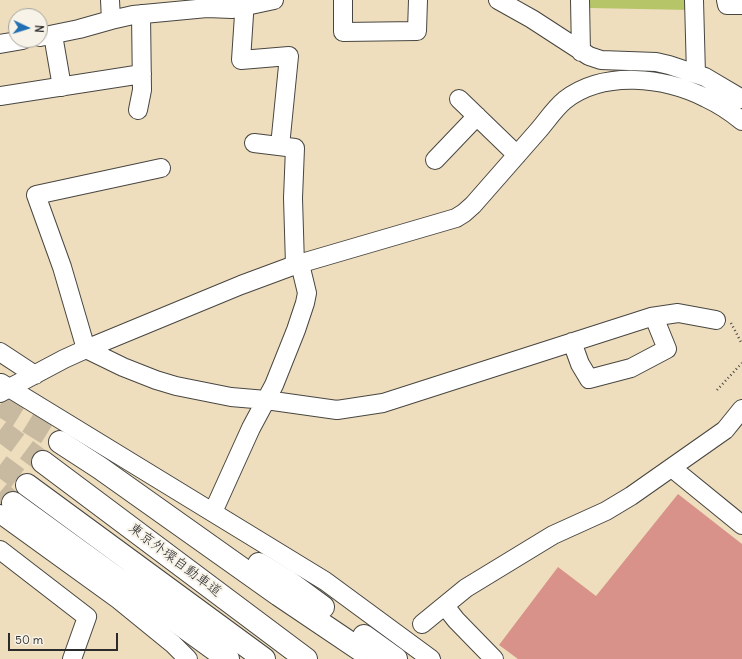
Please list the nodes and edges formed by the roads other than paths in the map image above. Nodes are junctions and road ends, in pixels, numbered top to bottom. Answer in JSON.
{"nodes":[{"id":1,"x":110,"y":0,"type":"edge"},
{"id":2,"x":274,"y":0,"type":"edge"},
{"id":3,"x":343,"y":0,"type":"edge"},
{"id":4,"x":418,"y":0,"type":"edge"},
{"id":5,"x":498,"y":0,"type":"edge"},
{"id":6,"x":580,"y":0,"type":"edge"},
{"id":7,"x":694,"y":0,"type":"edge"},
{"id":8,"x":726,"y":0,"type":"edge"},
{"id":9,"x":245,"y":3,"type":"edge"},
{"id":10,"x":742,"y":5,"type":"edge"},
{"id":11,"x":141,"y":14,"type":"junction"},
{"id":12,"x":111,"y":20,"type":"junction"},
{"id":13,"x":48,"y":36,"type":"edge"},
{"id":14,"x":48,"y":39,"type":"edge"},
{"id":15,"x":581,"y":52,"type":"junction"},
{"id":16,"x":142,"y":74,"type":"junction"},
{"id":17,"x":696,"y":74,"type":"junction"},
{"id":18,"x":62,"y":86,"type":"junction"},
{"id":19,"x":0,"y":96,"type":"edge"},
{"id":20,"x":459,"y":99,"type":"dead end"},
{"id":21,"x":742,"y":99,"type":"edge"},
{"id":22,"x":138,"y":110,"type":"dead end"},
{"id":23,"x":477,"y":116,"type":"junction"},
{"id":24,"x":742,"y":121,"type":"edge"},
{"id":25,"x":254,"y":143,"type":"dead end"},
{"id":26,"x":280,"y":146,"type":"junction"},
{"id":27,"x":517,"y":155,"type":"junction"},
{"id":28,"x":434,"y":160,"type":"dead end"},
{"id":29,"x":161,"y":168,"type":"dead end"},
{"id":30,"x":297,"y":265,"type":"junction"},
{"id":31,"x":654,"y":317,"type":"junction"},
{"id":32,"x":716,"y":320,"type":"road end"},
{"id":33,"x":572,"y":342,"type":"junction"},
{"id":34,"x":86,"y":349,"type":"junction"},
{"id":35,"x":0,"y":352,"type":"edge"},
{"id":36,"x":35,"y":375,"type":"junction"},
{"id":37,"x":3,"y":388,"type":"edge"},
{"id":38,"x":266,"y":400,"type":"junction"},
{"id":39,"x":742,"y":409,"type":"edge"},
{"id":40,"x":60,"y":442,"type":"tunnel mouth"},
{"id":41,"x":43,"y":462,"type":"tunnel mouth"},
{"id":42,"x":672,"y":468,"type":"junction"},
{"id":43,"x":27,"y":485,"type":"tunnel mouth"},
{"id":44,"x":7,"y":508,"type":"edge"},
{"id":45,"x":213,"y":512,"type":"junction"},
{"id":46,"x":742,"y":525,"type":"edge"},
{"id":47,"x":0,"y":550,"type":"edge"},
{"id":48,"x":445,"y":606,"type":"junction"},
{"id":49,"x":159,"y":609,"type":"junction"},
{"id":50,"x":422,"y":624,"type":"dead end"},
{"id":51,"x":385,"y":656,"type":"edge"},
{"id":52,"x":72,"y":659,"type":"edge"},
{"id":53,"x":188,"y":659,"type":"edge"},
{"id":54,"x":215,"y":659,"type":"edge"},
{"id":55,"x":228,"y":659,"type":"edge"},
{"id":56,"x":264,"y":659,"type":"edge"},
{"id":57,"x":306,"y":659,"type":"edge"},
{"id":58,"x":430,"y":659,"type":"edge"},
{"id":59,"x":494,"y":659,"type":"edge"}],
"edges":[{"from":1,"to":12,"type":"street"},
{"from":2,"to":9,"type":"street"},
{"from":3,"to":4,"type":"street"},
{"from":5,"to":15,"type":"street"},
{"from":6,"to":15,"type":"street"},
{"from":7,"to":17,"type":"street"},
{"from":8,"to":10,"type":"street"},
{"from":9,"to":11,"type":"street"},
{"from":9,"to":26,"type":"street"},
{"from":11,"to":12,"type":"street"},
{"from":11,"to":16,"type":"street"},
{"from":12,"to":13,"type":"street"},
{"from":14,"to":18,"type":"street"},
{"from":15,"to":17,"type":"street"},
{"from":16,"to":18,"type":"street"},
{"from":16,"to":22,"type":"street"},
{"from":17,"to":21,"type":"street"},
{"from":18,"to":19,"type":"street"},
{"from":20,"to":23,"type":"street"},
{"from":23,"to":27,"type":"street"},
{"from":23,"to":28,"type":"street"},
{"from":24,"to":27,"type":"street"},
{"from":25,"to":26,"type":"street"},
{"from":26,"to":30,"type":"street"},
{"from":27,"to":30,"type":"street"},
{"from":29,"to":34,"type":"street"},
{"from":30,"to":34,"type":"street"},
{"from":30,"to":38,"type":"street"},
{"from":31,"to":32,"type":"street"},
{"from":31,"to":33,"type":"street"},
{"from":31,"to":33,"type":"street"},
{"from":33,"to":38,"type":"street"},
{"from":34,"to":36,"type":"street"},
{"from":34,"to":38,"type":"street"},
{"from":35,"to":36,"type":"street"},
{"from":36,"to":37,"type":"street"},
{"from":37,"to":45,"type":"street"},
{"from":38,"to":45,"type":"street"},
{"from":39,"to":42,"type":"street"},
{"from":40,"to":51,"type":"highway"},
{"from":41,"to":57,"type":"highway","name":"東京外環自動車道"},
{"from":42,"to":46,"type":"street"},
{"from":42,"to":48,"type":"street"},
{"from":43,"to":56,"type":"highway","name":"東京外環自動車道"},
{"from":44,"to":49,"type":"highway"},
{"from":44,"to":53,"type":"street"},
{"from":45,"to":58,"type":"street"},
{"from":47,"to":52,"type":"street"},
{"from":48,"to":50,"type":"street"},
{"from":48,"to":59,"type":"street"},
{"from":49,"to":54,"type":"highway"},
{"from":49,"to":55,"type":"highway"}]}
